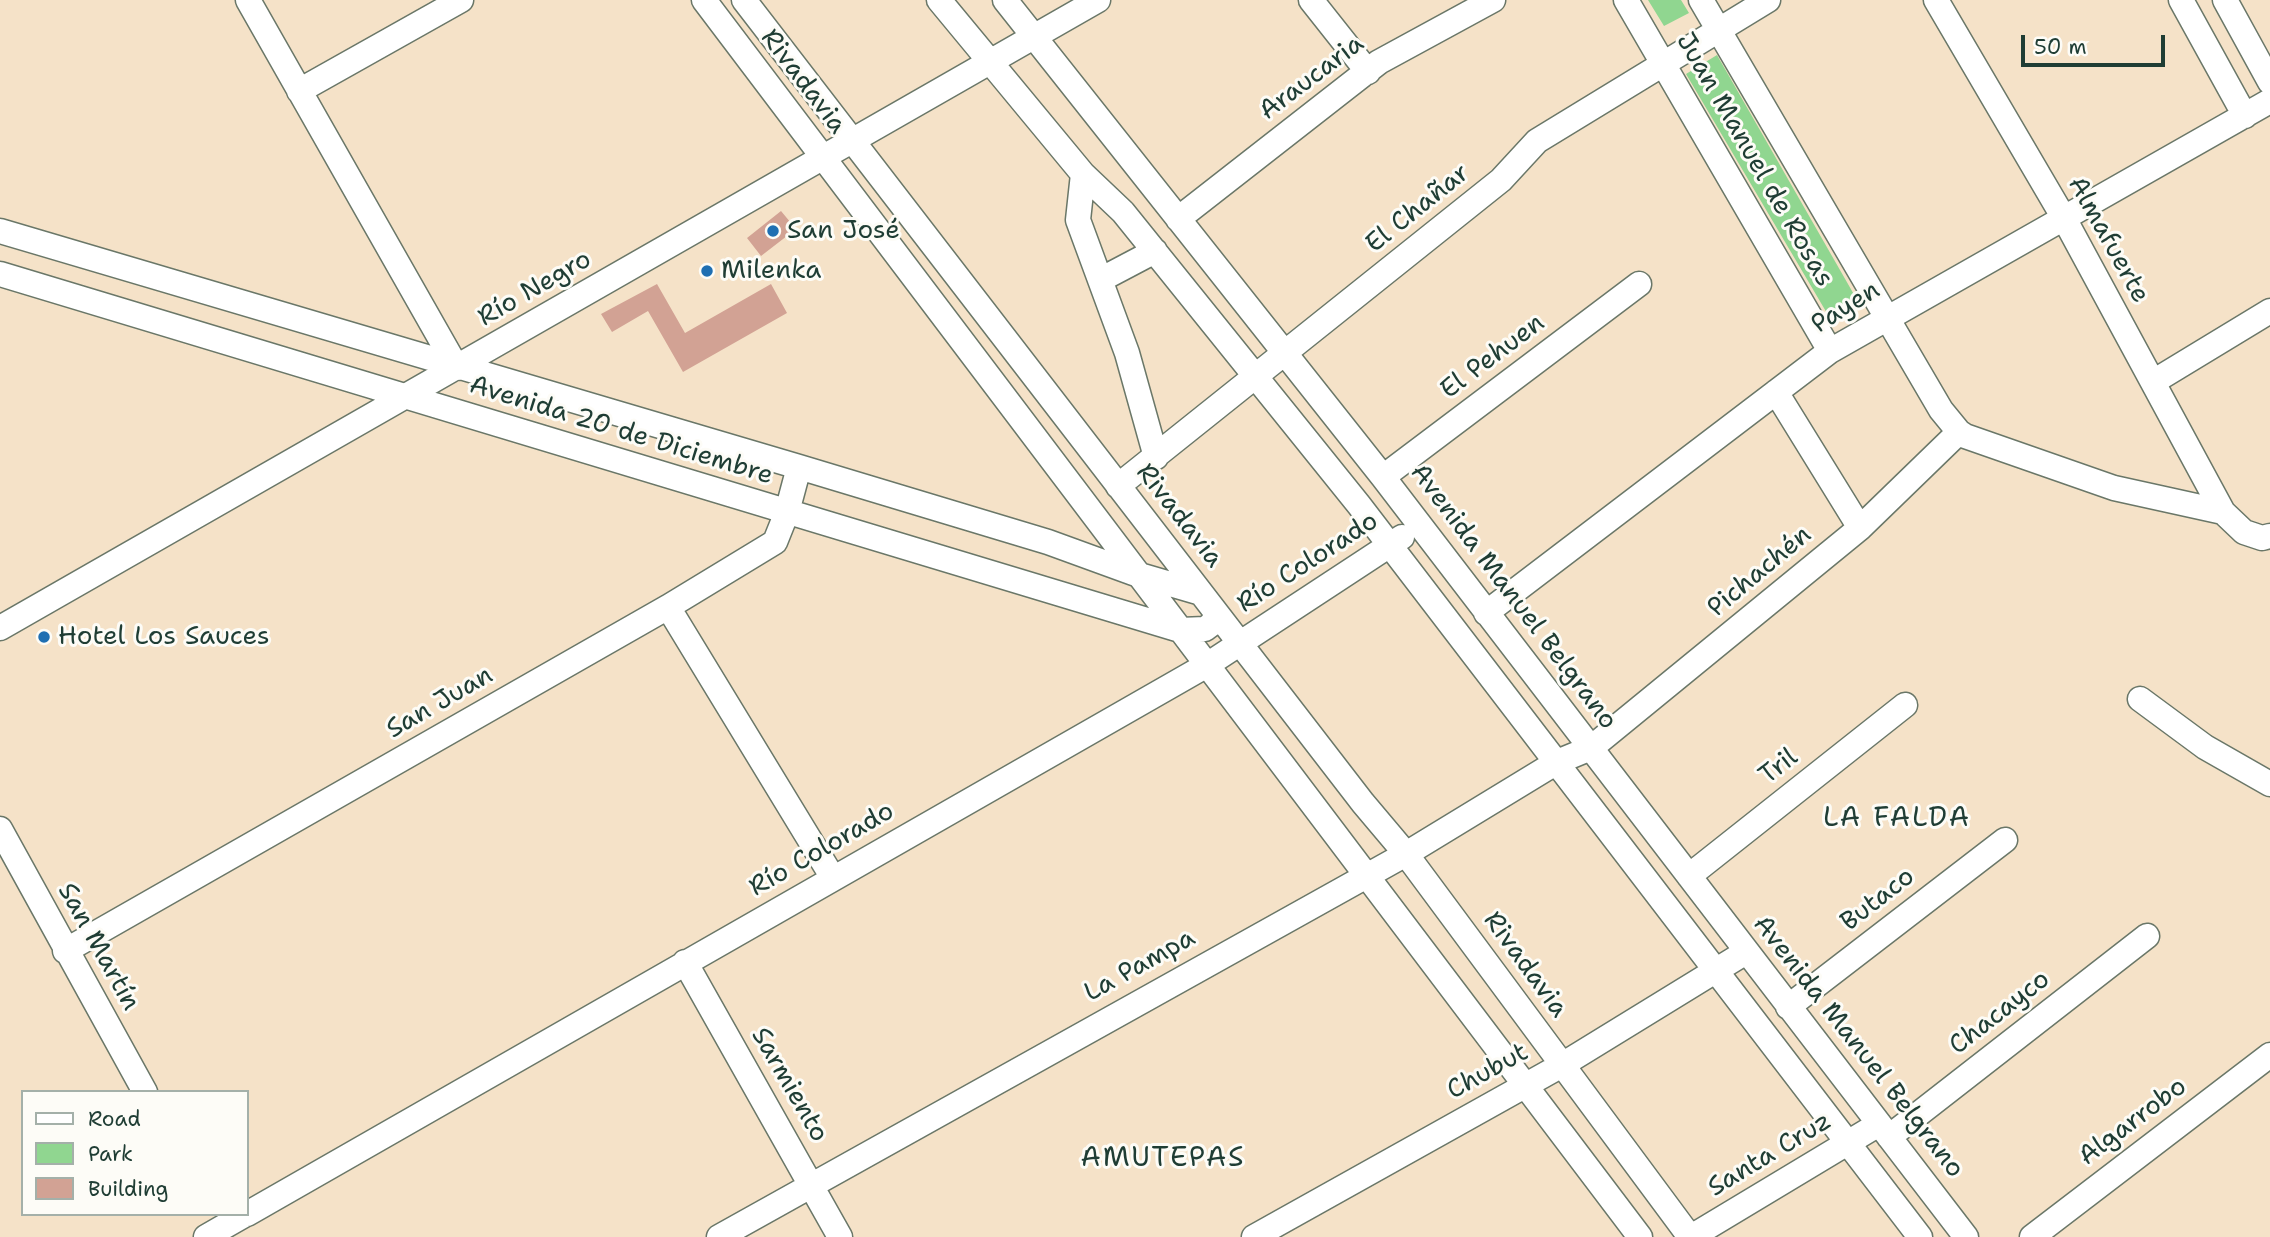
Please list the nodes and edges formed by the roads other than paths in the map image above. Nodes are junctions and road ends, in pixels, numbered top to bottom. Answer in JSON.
{"nodes":[{"id":1,"x":248,"y":0,"type":"edge"},
{"id":2,"x":461,"y":0,"type":"edge"},
{"id":3,"x":705,"y":0,"type":"edge"},
{"id":4,"x":744,"y":0,"type":"edge"},
{"id":5,"x":939,"y":0,"type":"edge"},
{"id":6,"x":1005,"y":0,"type":"edge"},
{"id":7,"x":1098,"y":0,"type":"edge"},
{"id":8,"x":1311,"y":0,"type":"edge"},
{"id":9,"x":1493,"y":0,"type":"edge"},
{"id":10,"x":1626,"y":0,"type":"edge"},
{"id":11,"x":1701,"y":0,"type":"edge"},
{"id":12,"x":1768,"y":0,"type":"edge"},
{"id":13,"x":1936,"y":0,"type":"edge"},
{"id":14,"x":2181,"y":0,"type":"edge"},
{"id":15,"x":2225,"y":0,"type":"edge"},
{"id":16,"x":1718,"y":28,"type":"junction"},
{"id":17,"x":1035,"y":38,"type":"junction"},
{"id":18,"x":1663,"y":62,"type":"junction"},
{"id":19,"x":989,"y":64,"type":"junction"},
{"id":20,"x":1368,"y":72,"type":"junction"},
{"id":21,"x":2270,"y":82,"type":"edge"},
{"id":22,"x":299,"y":91,"type":"junction"},
{"id":23,"x":2270,"y":101,"type":"edge"},
{"id":24,"x":2245,"y":116,"type":"junction"},
{"id":25,"x":855,"y":141,"type":"junction"},
{"id":26,"x":824,"y":159,"type":"junction"},
{"id":27,"x":1083,"y":173,"type":"junction"},
{"id":28,"x":1178,"y":219,"type":"junction"},
{"id":29,"x":2065,"y":220,"type":"junction"},
{"id":30,"x":0,"y":231,"type":"edge"},
{"id":31,"x":1155,"y":251,"type":"junction"},
{"id":32,"x":0,"y":274,"type":"edge"},
{"id":33,"x":1100,"y":280,"type":"junction"},
{"id":34,"x":1639,"y":284,"type":"dead end"},
{"id":35,"x":2270,"y":311,"type":"edge"},
{"id":36,"x":1888,"y":315,"type":"junction"},
{"id":37,"x":1830,"y":351,"type":"junction"},
{"id":38,"x":1286,"y":355,"type":"junction"},
{"id":39,"x":457,"y":368,"type":"junction"},
{"id":40,"x":1257,"y":378,"type":"junction"},
{"id":41,"x":2153,"y":382,"type":"junction"},
{"id":42,"x":1776,"y":392,"type":"junction"},
{"id":43,"x":405,"y":397,"type":"junction"},
{"id":44,"x":1959,"y":432,"type":"junction"},
{"id":45,"x":1156,"y":457,"type":"junction"},
{"id":46,"x":799,"y":467,"type":"junction"},
{"id":47,"x":1383,"y":477,"type":"junction"},
{"id":48,"x":1118,"y":486,"type":"junction"},
{"id":49,"x":787,"y":512,"type":"junction"},
{"id":50,"x":2223,"y":512,"type":"junction"},
{"id":51,"x":1419,"y":527,"type":"junction"},
{"id":52,"x":1860,"y":528,"type":"junction"},
{"id":53,"x":2270,"y":536,"type":"edge"},
{"id":54,"x":1389,"y":544,"type":"junction"},
{"id":55,"x":1136,"y":574,"type":"junction"},
{"id":56,"x":1200,"y":593,"type":"junction"},
{"id":57,"x":668,"y":607,"type":"junction"},
{"id":58,"x":1216,"y":613,"type":"junction"},
{"id":59,"x":1486,"y":613,"type":"junction"},
{"id":60,"x":0,"y":628,"type":"edge"},
{"id":61,"x":1180,"y":630,"type":"junction"},
{"id":62,"x":1240,"y":643,"type":"junction"},
{"id":63,"x":1207,"y":665,"type":"junction"},
{"id":64,"x":2140,"y":699,"type":"dead end"},
{"id":65,"x":1905,"y":705,"type":"dead end"},
{"id":66,"x":1591,"y":748,"type":"junction"},
{"id":67,"x":1557,"y":762,"type":"junction"},
{"id":68,"x":2270,"y":784,"type":"edge"},
{"id":69,"x":0,"y":830,"type":"edge"},
{"id":70,"x":2004,"y":840,"type":"dead end"},
{"id":71,"x":1406,"y":854,"type":"junction"},
{"id":72,"x":1367,"y":875,"type":"junction"},
{"id":73,"x":1689,"y":876,"type":"junction"},
{"id":74,"x":833,"y":878,"type":"junction"},
{"id":75,"x":2147,"y":936,"type":"dead end"},
{"id":76,"x":65,"y":951,"type":"junction"},
{"id":77,"x":1746,"y":952,"type":"junction"},
{"id":78,"x":685,"y":962,"type":"junction"},
{"id":79,"x":1717,"y":972,"type":"junction"},
{"id":80,"x":1788,"y":1007,"type":"junction"},
{"id":81,"x":2270,"y":1055,"type":"edge"},
{"id":82,"x":1562,"y":1065,"type":"junction"},
{"id":83,"x":1525,"y":1084,"type":"junction"},
{"id":84,"x":144,"y":1090,"type":"edge"},
{"id":85,"x":1884,"y":1130,"type":"junction"},
{"id":86,"x":1848,"y":1143,"type":"junction"},
{"id":87,"x":811,"y":1184,"type":"junction"},
{"id":88,"x":248,"y":1213,"type":"edge"},
{"id":89,"x":243,"y":1216,"type":"edge"},
{"id":90,"x":218,"y":1229,"type":"edge"},
{"id":91,"x":719,"y":1237,"type":"edge"},
{"id":92,"x":840,"y":1237,"type":"edge"},
{"id":93,"x":1254,"y":1237,"type":"edge"},
{"id":94,"x":1640,"y":1237,"type":"edge"},
{"id":95,"x":1691,"y":1237,"type":"edge"},
{"id":96,"x":1920,"y":1237,"type":"edge"},
{"id":97,"x":1966,"y":1237,"type":"edge"},
{"id":98,"x":2032,"y":1237,"type":"edge"}],
"edges":[{"from":1,"to":22,"type":"street"},
{"from":2,"to":22,"type":"street"},
{"from":3,"to":26,"type":"street","name":"Rivadavia"},
{"from":4,"to":25,"type":"street","name":"Rivadavia"},
{"from":5,"to":19,"type":"street"},
{"from":6,"to":17,"type":"street","name":"Avenida Manuel Belgrano"},
{"from":7,"to":17,"type":"street","name":"Río Negro"},
{"from":8,"to":20,"type":"street"},
{"from":9,"to":20,"type":"street","name":"Araucaria"},
{"from":10,"to":18,"type":"street","name":"Juan Manuel de Rosas"},
{"from":11,"to":16,"type":"street","name":"Juan Manuel de Rosas"},
{"from":12,"to":16,"type":"street","name":"El Chañar"},
{"from":13,"to":29,"type":"street","name":"Almafuerte"},
{"from":14,"to":24,"type":"street"},
{"from":15,"to":21,"type":"street"},
{"from":16,"to":18,"type":"street","name":"El Chañar"},
{"from":16,"to":36,"type":"street","name":"Juan Manuel de Rosas"},
{"from":17,"to":19,"type":"street","name":"Río Negro"},
{"from":17,"to":28,"type":"street","name":"Avenida Manuel Belgrano"},
{"from":18,"to":37,"type":"street","name":"Juan Manuel de Rosas"},
{"from":18,"to":38,"type":"street","name":"El Chañar"},
{"from":19,"to":25,"type":"street","name":"Río Negro"},
{"from":19,"to":27,"type":"street"},
{"from":20,"to":28,"type":"street","name":"Araucaria"},
{"from":22,"to":39,"type":"street"},
{"from":23,"to":24,"type":"street","name":"Payen"},
{"from":24,"to":29,"type":"street","name":"Payen"},
{"from":25,"to":26,"type":"street","name":"Río Negro"},
{"from":25,"to":48,"type":"street","name":"Rivadavia"},
{"from":26,"to":39,"type":"street","name":"Río Negro"},
{"from":26,"to":55,"type":"street","name":"Rivadavia"},
{"from":27,"to":31,"type":"street"},
{"from":27,"to":33,"type":"street"},
{"from":28,"to":38,"type":"street","name":"Avenida Manuel Belgrano"},
{"from":29,"to":36,"type":"street","name":"Payen"},
{"from":29,"to":41,"type":"street","name":"Almafuerte"},
{"from":30,"to":39,"type":"street","name":"Avenida 20 de Diciembre"},
{"from":31,"to":33,"type":"street"},
{"from":31,"to":40,"type":"street"},
{"from":32,"to":43,"type":"street","name":"Avenida 20 de Diciembre"},
{"from":33,"to":45,"type":"street"},
{"from":34,"to":47,"type":"street","name":"El Pehuen"},
{"from":35,"to":41,"type":"street"},
{"from":36,"to":37,"type":"street","name":"Payen"},
{"from":36,"to":44,"type":"street","name":"Juan Manuel de Rosas"},
{"from":37,"to":42,"type":"street","name":"Payen"},
{"from":38,"to":40,"type":"street","name":"El Chañar"},
{"from":38,"to":47,"type":"street","name":"Avenida Manuel Belgrano"},
{"from":39,"to":43,"type":"street","name":"Río Negro"},
{"from":39,"to":46,"type":"street","name":"Avenida 20 de Diciembre"},
{"from":40,"to":45,"type":"street","name":"El Chañar"},
{"from":40,"to":54,"type":"street"},
{"from":41,"to":50,"type":"street","name":"Almafuerte"},
{"from":42,"to":52,"type":"street"},
{"from":42,"to":59,"type":"street","name":"Payen"},
{"from":43,"to":49,"type":"street","name":"Avenida 20 de Diciembre"},
{"from":43,"to":60,"type":"street","name":"Río Negro"},
{"from":44,"to":50,"type":"street"},
{"from":44,"to":52,"type":"street","name":"Pichachén"},
{"from":45,"to":48,"type":"street","name":"El Chañar"},
{"from":46,"to":49,"type":"street","name":"San Juan"},
{"from":46,"to":55,"type":"street","name":"Avenida 20 de Diciembre"},
{"from":47,"to":51,"type":"street","name":"Avenida Manuel Belgrano"},
{"from":48,"to":56,"type":"street","name":"Rivadavia"},
{"from":49,"to":57,"type":"street","name":"San Juan"},
{"from":49,"to":61,"type":"street","name":"Avenida 20 de Diciembre"},
{"from":50,"to":53,"type":"street"},
{"from":51,"to":54,"type":"street","name":"Río Colorado"},
{"from":51,"to":59,"type":"street","name":"Avenida Manuel Belgrano"},
{"from":52,"to":66,"type":"street","name":"Pichachén"},
{"from":54,"to":62,"type":"street","name":"Río Colorado"},
{"from":54,"to":67,"type":"street"},
{"from":55,"to":56,"type":"street","name":"Avenida 20 de Diciembre"},
{"from":55,"to":61,"type":"street","name":"Rivadavia"},
{"from":56,"to":58,"type":"street","name":"Rivadavia"},
{"from":57,"to":74,"type":"street"},
{"from":57,"to":76,"type":"street","name":"San Juan"},
{"from":58,"to":61,"type":"street","name":"Avenida 20 de Diciembre"},
{"from":58,"to":62,"type":"street","name":"Rivadavia"},
{"from":59,"to":66,"type":"street","name":"Avenida Manuel Belgrano"},
{"from":61,"to":63,"type":"street","name":"Rivadavia"},
{"from":62,"to":63,"type":"street","name":"Río Colorado"},
{"from":62,"to":71,"type":"street","name":"Rivadavia"},
{"from":63,"to":72,"type":"street","name":"Rivadavia"},
{"from":63,"to":74,"type":"street","name":"Río Colorado"},
{"from":64,"to":68,"type":"street"},
{"from":65,"to":73,"type":"street","name":"Tril"},
{"from":66,"to":67,"type":"street","name":"La Pampa"},
{"from":66,"to":73,"type":"street","name":"Avenida Manuel Belgrano"},
{"from":67,"to":71,"type":"street","name":"La Pampa"},
{"from":67,"to":79,"type":"street"},
{"from":69,"to":76,"type":"street","name":"San Martín"},
{"from":70,"to":80,"type":"street","name":"Butaco"},
{"from":71,"to":72,"type":"street","name":"La Pampa"},
{"from":71,"to":82,"type":"street","name":"Rivadavia"},
{"from":72,"to":83,"type":"street","name":"Rivadavia"},
{"from":72,"to":87,"type":"street","name":"La Pampa"},
{"from":73,"to":77,"type":"street","name":"Avenida Manuel Belgrano"},
{"from":74,"to":78,"type":"street","name":"Río Colorado"},
{"from":75,"to":85,"type":"street","name":"Chacayco"},
{"from":76,"to":84,"type":"street","name":"San Martín"},
{"from":77,"to":79,"type":"street","name":"Chubut"},
{"from":77,"to":80,"type":"street","name":"Avenida Manuel Belgrano"},
{"from":78,"to":87,"type":"street","name":"Sarmiento"},
{"from":78,"to":88,"type":"street","name":"Río Colorado"},
{"from":79,"to":82,"type":"street","name":"Chubut"},
{"from":79,"to":86,"type":"street"},
{"from":80,"to":85,"type":"street","name":"Avenida Manuel Belgrano"},
{"from":81,"to":98,"type":"street","name":"Algarrobo"},
{"from":82,"to":83,"type":"street","name":"Chubut"},
{"from":82,"to":95,"type":"street","name":"Rivadavia"},
{"from":83,"to":93,"type":"street","name":"Chubut"},
{"from":83,"to":94,"type":"street","name":"Rivadavia"},
{"from":85,"to":86,"type":"street","name":"Santa Cruz"},
{"from":85,"to":97,"type":"street","name":"Avenida Manuel Belgrano"},
{"from":86,"to":95,"type":"street","name":"Santa Cruz"},
{"from":86,"to":96,"type":"street"},
{"from":87,"to":91,"type":"street","name":"La Pampa"},
{"from":87,"to":92,"type":"street","name":"Sarmiento"},
{"from":89,"to":90,"type":"street","name":"Río Colorado"}]}
